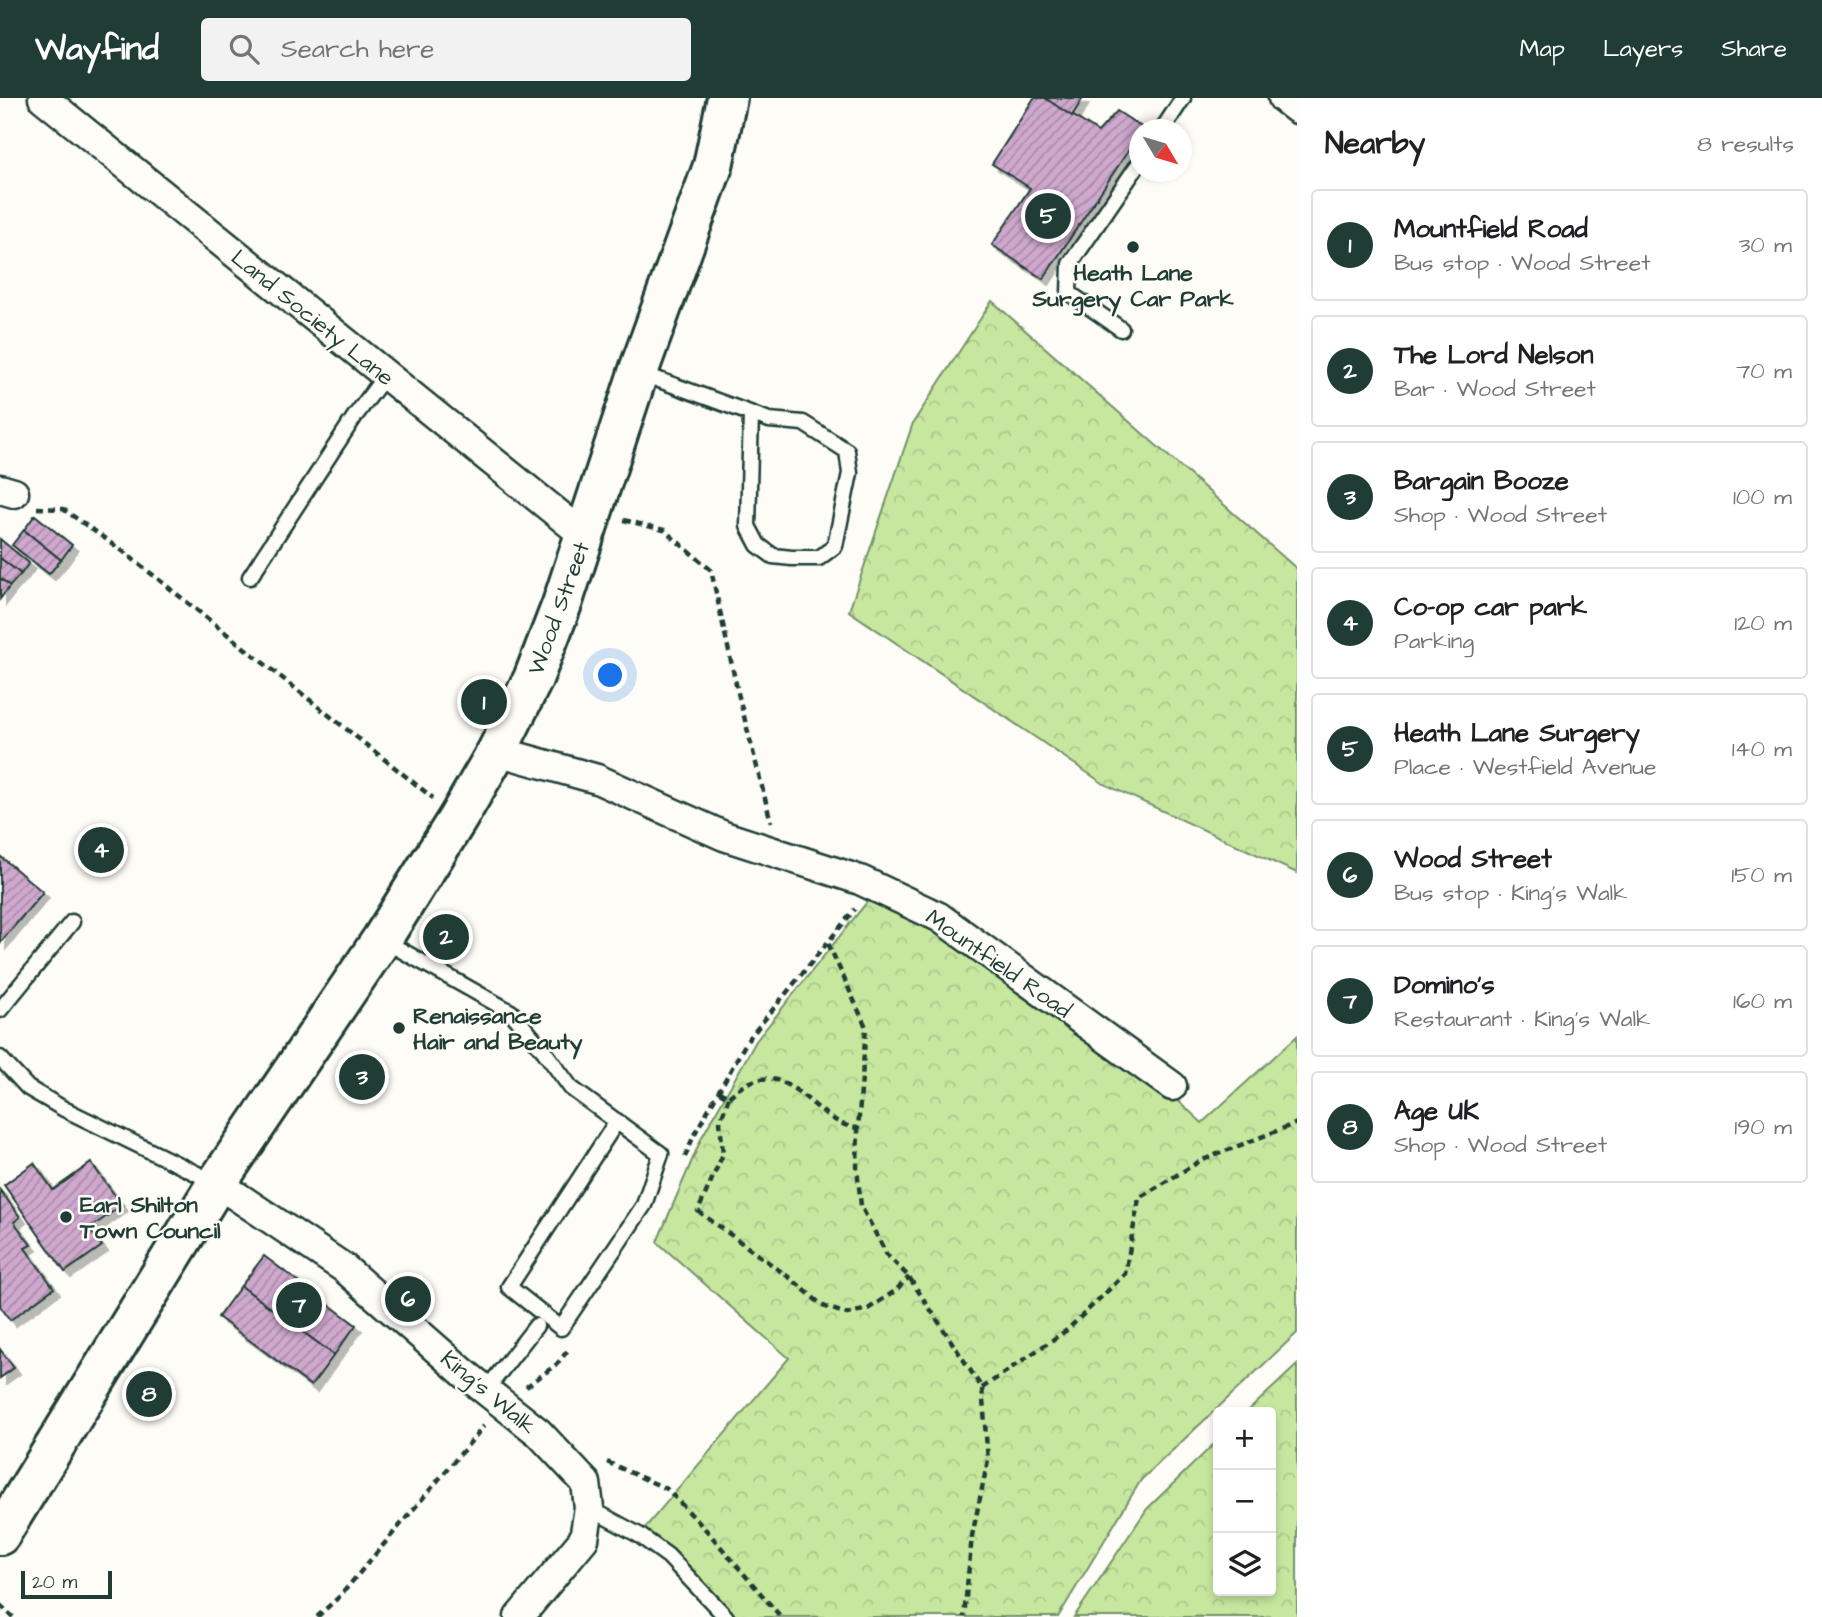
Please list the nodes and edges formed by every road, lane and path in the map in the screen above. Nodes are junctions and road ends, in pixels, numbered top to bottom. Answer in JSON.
{"nodes":[{"id":1,"x":43,"y":98,"type":"edge"},
{"id":2,"x":727,"y":98,"type":"edge"},
{"id":3,"x":1183,"y":98,"type":"edge"},
{"id":4,"x":1283,"y":98,"type":"edge"},
{"id":5,"x":1297,"y":109,"type":"edge"},
{"id":6,"x":1169,"y":119,"type":"edge"},
{"id":7,"x":1129,"y":177,"type":"edge"},
{"id":8,"x":1121,"y":328,"type":"dead end"},
{"id":9,"x":639,"y":372,"type":"junction"},
{"id":10,"x":385,"y":376,"type":"junction"},
{"id":11,"x":751,"y":414,"type":"junction"},
{"id":12,"x":7,"y":491,"type":"edge"},
{"id":13,"x":588,"y":523,"type":"junction"},
{"id":14,"x":250,"y":577,"type":"dead end"},
{"id":15,"x":497,"y":751,"type":"junction"},
{"id":16,"x":458,"y":818,"type":"junction"},
{"id":17,"x":779,"y":854,"type":"junction"},
{"id":18,"x":72,"y":922,"type":"dead end"},
{"id":19,"x":382,"y":939,"type":"junction"},
{"id":20,"x":828,"y":943,"type":"dead end"},
{"id":21,"x":0,"y":1010,"type":"edge"},
{"id":22,"x":0,"y":1058,"type":"edge"},
{"id":23,"x":1172,"y":1086,"type":"dead end"},
{"id":24,"x":719,"y":1091,"type":"dead end"},
{"id":25,"x":729,"y":1097,"type":"junction"},
{"id":26,"x":617,"y":1121,"type":"junction"},
{"id":27,"x":1297,"y":1123,"type":"edge"},
{"id":28,"x":858,"y":1128,"type":"junction"},
{"id":29,"x":217,"y":1183,"type":"junction"},
{"id":30,"x":909,"y":1276,"type":"junction"},
{"id":31,"x":536,"y":1326,"type":"dead end"},
{"id":32,"x":982,"y":1388,"type":"junction"},
{"id":33,"x":486,"y":1390,"type":"junction"},
{"id":34,"x":591,"y":1483,"type":"junction"},
{"id":35,"x":0,"y":1535,"type":"edge"},
{"id":36,"x":0,"y":1605,"type":"edge"},
{"id":37,"x":13,"y":1617,"type":"edge"},
{"id":38,"x":519,"y":1617,"type":"edge"},
{"id":39,"x":726,"y":1617,"type":"edge"},
{"id":40,"x":781,"y":1617,"type":"edge"},
{"id":41,"x":964,"y":1617,"type":"edge"}],
"edges":[{"from":1,"to":10,"type":"street","name":"Land Society Lane"},
{"from":2,"to":9,"type":"street","name":"Wood Street"},
{"from":3,"to":6,"type":"lane"},
{"from":4,"to":5,"type":"street"},
{"from":7,"to":8,"type":"lane"},
{"from":9,"to":11,"type":"lane"},
{"from":9,"to":13,"type":"street","name":"Wood Street"},
{"from":10,"to":13,"type":"street","name":"Land Society Lane"},
{"from":10,"to":14,"type":"lane"},
{"from":11,"to":11,"type":"lane"},
{"from":12,"to":16,"type":"path"},
{"from":13,"to":15,"type":"street","name":"Wood Street"},
{"from":13,"to":17,"type":"path"},
{"from":15,"to":16,"type":"street","name":"Wood Street"},
{"from":15,"to":17,"type":"street","name":"Mountfield Road"},
{"from":16,"to":19,"type":"street","name":"Wood Street"},
{"from":17,"to":23,"type":"street","name":"Mountfield Road"},
{"from":18,"to":21,"type":"lane"},
{"from":19,"to":26,"type":"lane"},
{"from":19,"to":29,"type":"street","name":"Wood Street"},
{"from":20,"to":28,"type":"path"},
{"from":22,"to":29,"type":"lane"},
{"from":24,"to":25,"type":"path"},
{"from":25,"to":28,"type":"path"},
{"from":25,"to":30,"type":"path"},
{"from":26,"to":26,"type":"lane"},
{"from":27,"to":32,"type":"path"},
{"from":28,"to":30,"type":"path"},
{"from":29,"to":33,"type":"street","name":"King's Walk"},
{"from":29,"to":35,"type":"street","name":"Wood Street"},
{"from":30,"to":32,"type":"path"},
{"from":31,"to":33,"type":"lane"},
{"from":32,"to":41,"type":"path"},
{"from":33,"to":34,"type":"street","name":"King's Walk"},
{"from":34,"to":38,"type":"street"},
{"from":34,"to":39,"type":"lane"},
{"from":34,"to":40,"type":"path"},
{"from":36,"to":37,"type":"path"}]}
